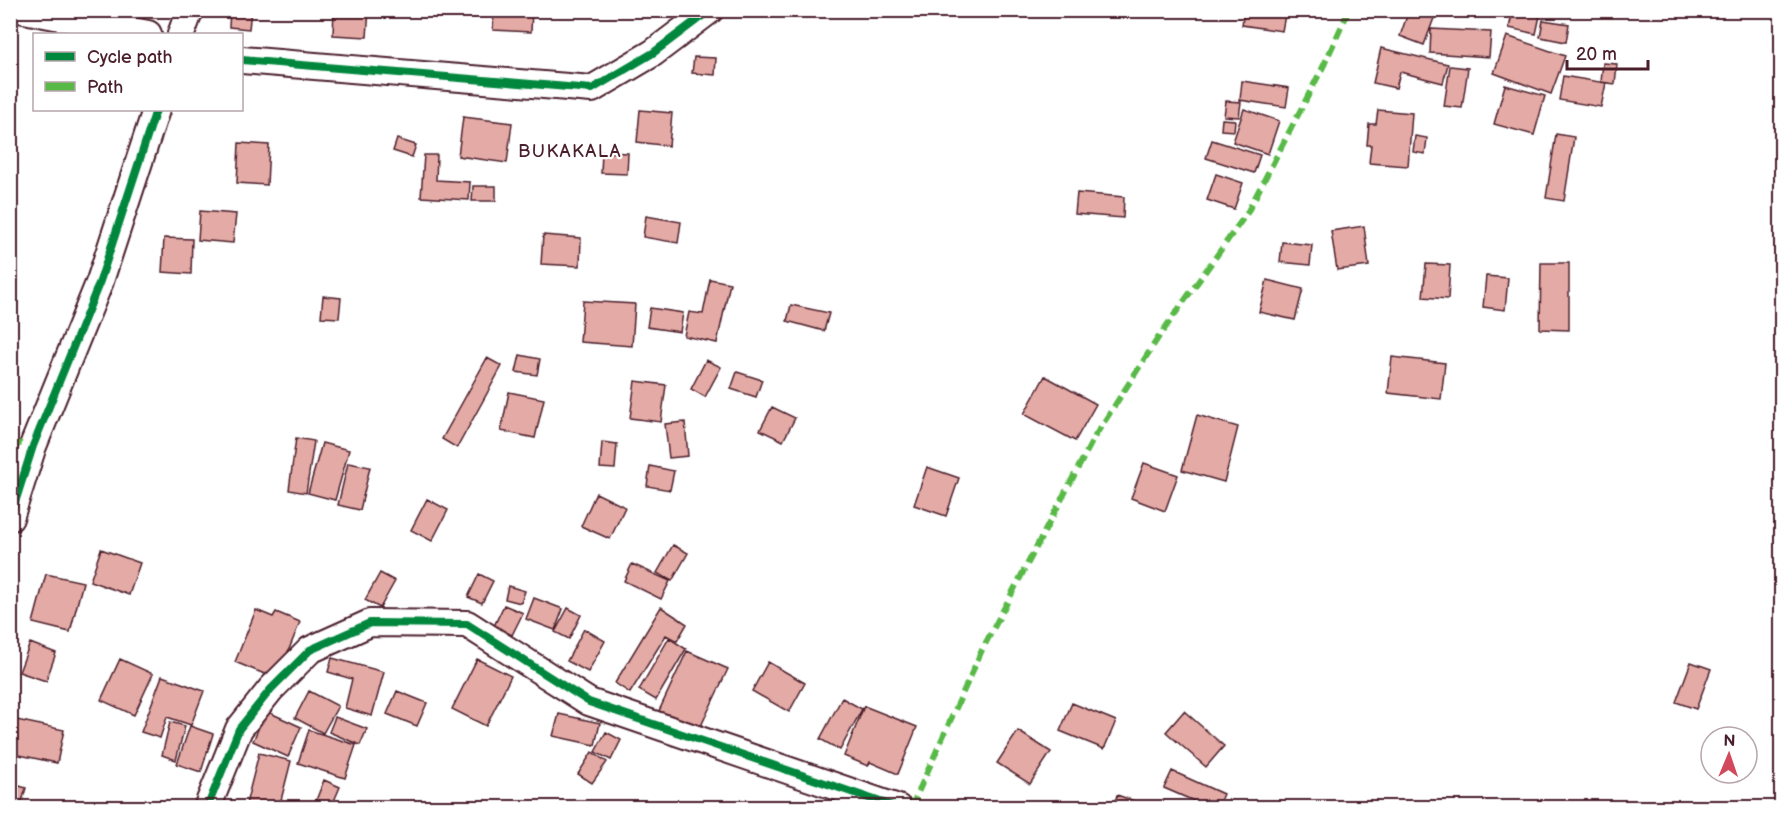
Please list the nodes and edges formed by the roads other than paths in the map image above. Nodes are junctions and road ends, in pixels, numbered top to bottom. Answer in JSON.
{"nodes":[{"id":1,"x":24,"y":10,"type":"edge"},
{"id":2,"x":190,"y":10,"type":"edge"},
{"id":3,"x":710,"y":10,"type":"edge"},
{"id":4,"x":143,"y":33,"type":"edge"},
{"id":5,"x":181,"y":33,"type":"edge"},
{"id":6,"x":243,"y":60,"type":"edge"},
{"id":7,"x":156,"y":111,"type":"edge"},
{"id":8,"x":10,"y":518,"type":"edge"},
{"id":9,"x":207,"y":807,"type":"edge"},
{"id":10,"x":898,"y":807,"type":"edge"}],
"edges":[{"from":1,"to":4,"type":"street"},
{"from":2,"to":5,"type":"street"},
{"from":3,"to":6,"type":"street"},
{"from":7,"to":8,"type":"street"},
{"from":9,"to":10,"type":"street"}]}
